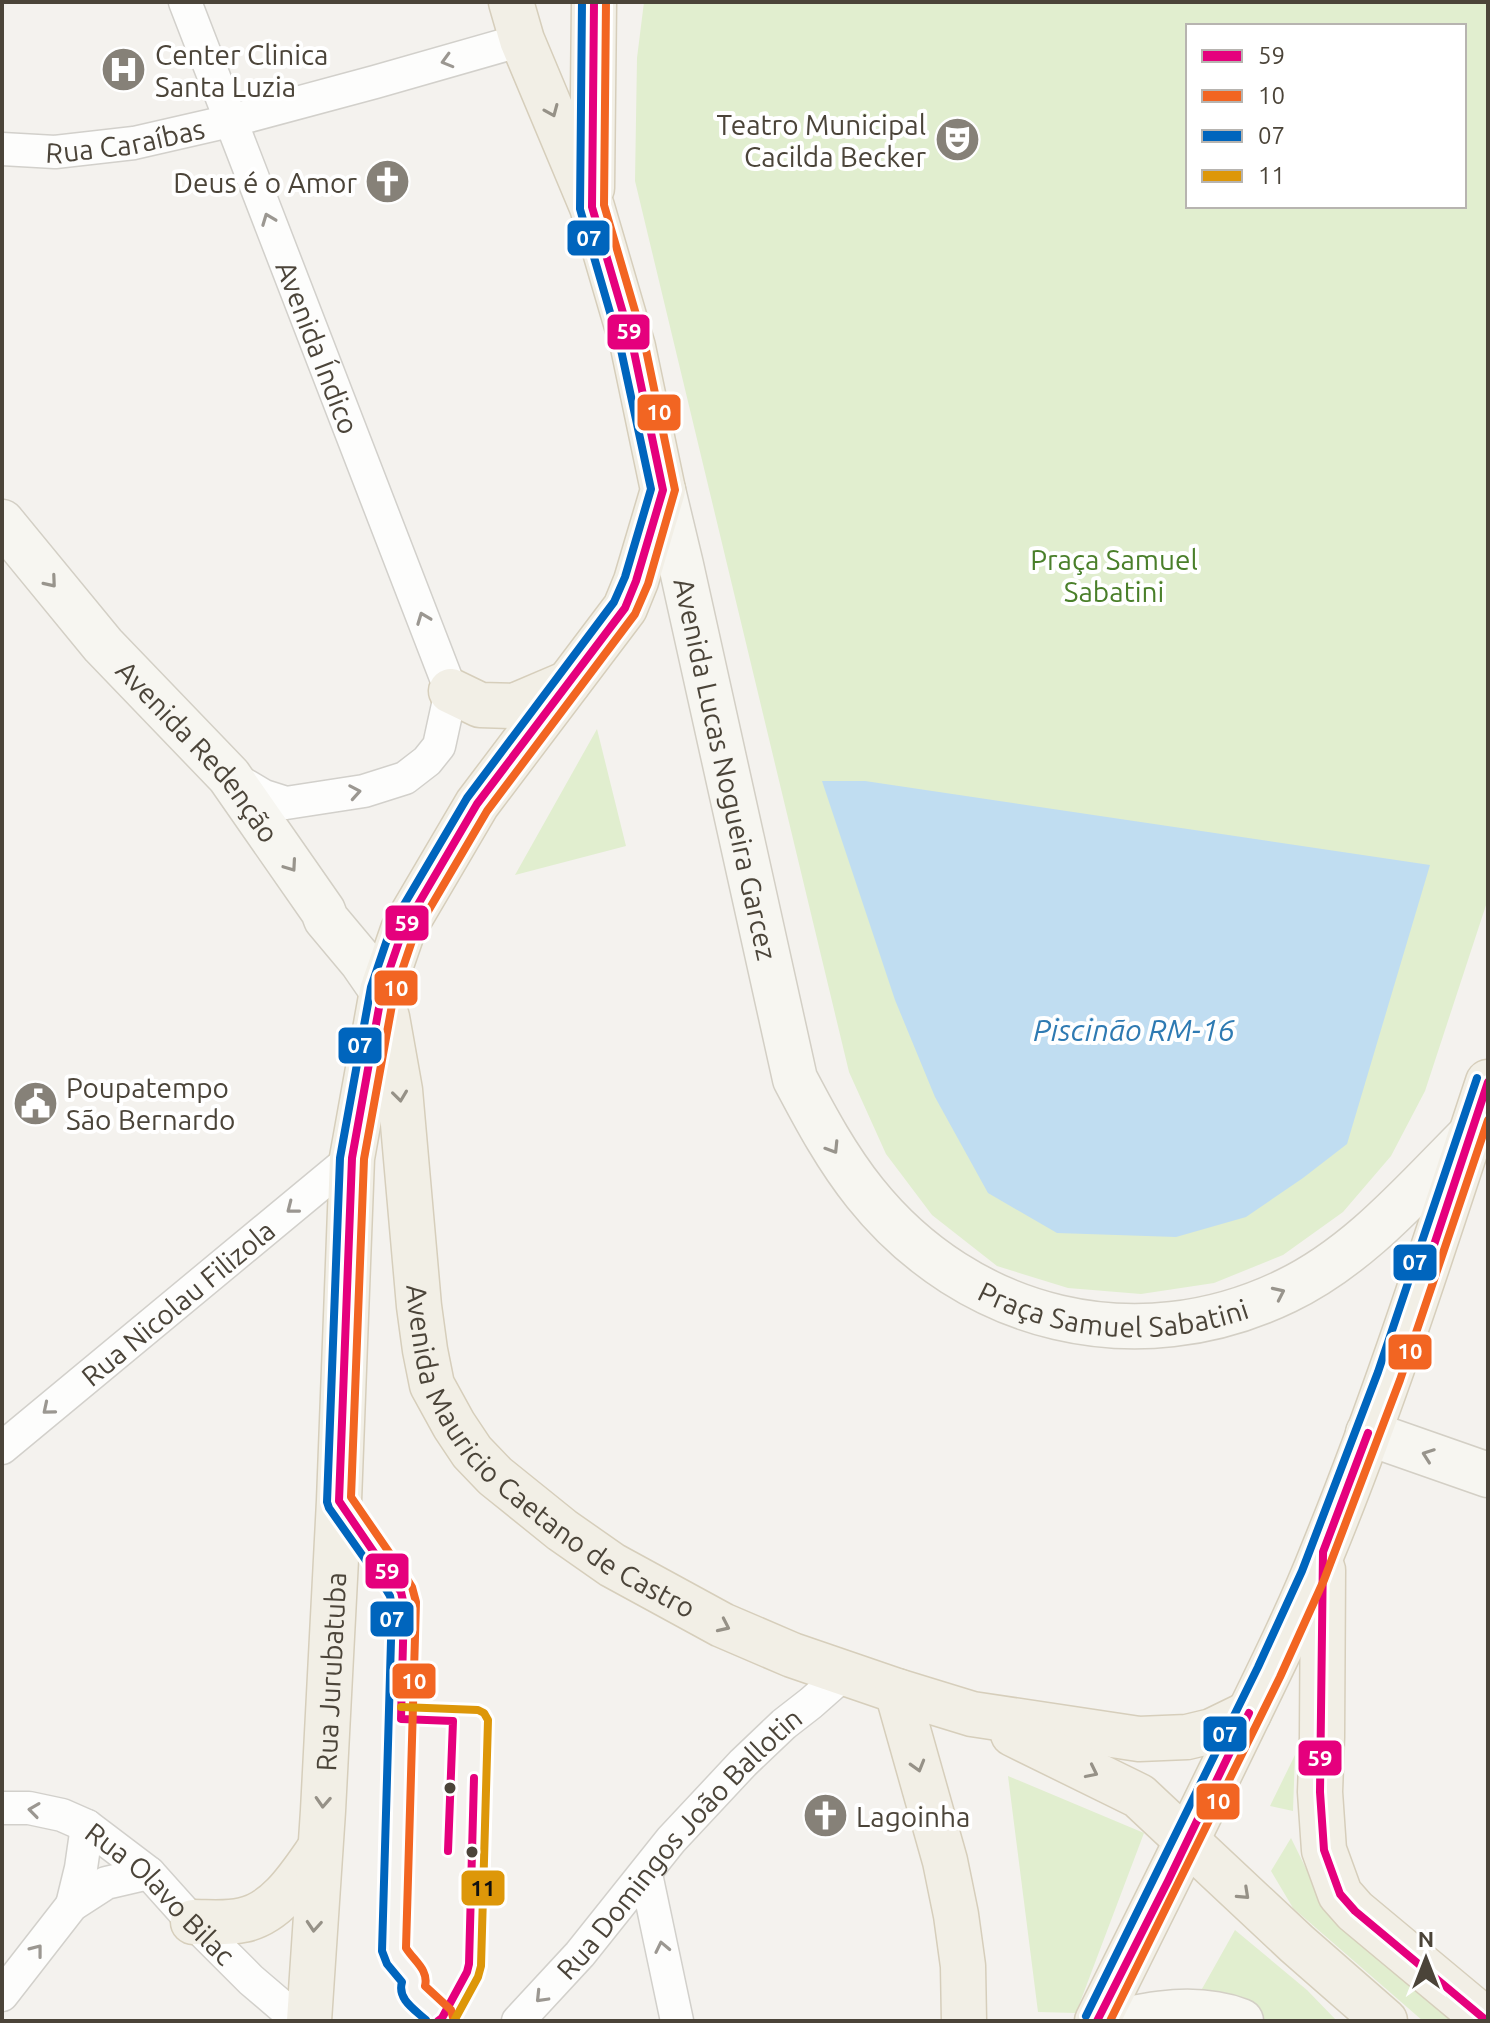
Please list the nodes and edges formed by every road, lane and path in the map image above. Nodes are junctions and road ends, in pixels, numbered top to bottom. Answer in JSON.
{"nodes":[{"id":1,"x":185,"y":2,"type":"edge"},
{"id":2,"x":594,"y":2,"type":"edge"},
{"id":3,"x":517,"y":21,"type":"edge"},
{"id":4,"x":230,"y":121,"type":"junction"},
{"id":5,"x":2,"y":149,"type":"edge"},
{"id":6,"x":592,"y":207,"type":"junction"},
{"id":7,"x":663,"y":490,"type":"junction"},
{"id":8,"x":2,"y":522,"type":"edge"},
{"id":9,"x":571,"y":682,"type":"junction"},
{"id":10,"x":451,"y":691,"type":"junction"},
{"id":11,"x":229,"y":776,"type":"junction"},
{"id":12,"x":382,"y":991,"type":"junction"},
{"id":13,"x":795,"y":1079,"type":"joint"},
{"id":14,"x":1488,"y":1082,"type":"edge"},
{"id":15,"x":1470,"y":1135,"type":"junction"},
{"id":16,"x":352,"y":1158,"type":"junction"},
{"id":17,"x":1368,"y":1433,"type":"junction"},
{"id":18,"x":2,"y":1448,"type":"edge"},
{"id":19,"x":1488,"y":1475,"type":"edge"},
{"id":20,"x":1323,"y":1552,"type":"junction"},
{"id":21,"x":845,"y":1673,"type":"junction"},
{"id":22,"x":897,"y":1691,"type":"junction"},
{"id":23,"x":1249,"y":1713,"type":"junction"},
{"id":24,"x":972,"y":1714,"type":"junction"},
{"id":25,"x":2,"y":1808,"type":"edge"},
{"id":26,"x":87,"y":1826,"type":"junction"},
{"id":27,"x":1188,"y":1840,"type":"junction"},
{"id":28,"x":320,"y":1848,"type":"junction"},
{"id":29,"x":149,"y":1873,"type":"junction"},
{"id":30,"x":646,"y":1874,"type":"junction"},
{"id":31,"x":72,"y":1905,"type":"junction"},
{"id":32,"x":193,"y":1922,"type":"junction"},
{"id":33,"x":2,"y":1995,"type":"edge"},
{"id":34,"x":1122,"y":2020,"type":"edge"},
{"id":35,"x":299,"y":2021,"type":"edge"},
{"id":36,"x":309,"y":2021,"type":"edge"},
{"id":37,"x":518,"y":2021,"type":"edge"},
{"id":38,"x":677,"y":2021,"type":"edge"},
{"id":39,"x":964,"y":2021,"type":"edge"},
{"id":40,"x":1241,"y":2021,"type":"edge"},
{"id":41,"x":1385,"y":2021,"type":"edge"},
{"id":42,"x":1487,"y":2021,"type":"edge"}],
"edges":[{"from":1,"to":4,"type":"street","name":"Avenida Índico"},
{"from":2,"to":6,"type":"main road"},
{"from":3,"to":4,"type":"street","name":"Rua Caraíbas","one_way":true},
{"from":3,"to":6,"type":"main road","name":"Avenida Lucas Nogueira Garcez","one_way":true},
{"from":4,"to":5,"type":"street","name":"Rua Caraíbas"},
{"from":10,"to":4,"type":"street","name":"Avenida Índico","one_way":true},
{"from":6,"to":7,"type":"main road","name":"Avenida Lucas Nogueira Garcez"},
{"from":7,"to":9,"type":"main road","name":"Rua Jurubatuba"},
{"from":7,"to":13,"type":"street","name":"Avenida Lucas Nogueira Garcez"},
{"from":8,"to":11,"type":"street","name":"Avenida Redenção","one_way":true},
{"from":9,"to":10,"type":"main road"},
{"from":9,"to":12,"type":"main road","name":"Rua Jurubatuba"},
{"from":11,"to":10,"type":"street","one_way":true},
{"from":11,"to":12,"type":"street","name":"Avenida Redenção","one_way":true},
{"from":12,"to":16,"type":"main road","name":"Rua Jurubatuba"},
{"from":12,"to":21,"type":"main road","name":"Avenida Mauricio Caetano de Castro","one_way":true},
{"from":13,"to":15,"type":"street","name":"Praça Samuel Sabatini","one_way":true},
{"from":14,"to":15,"type":"main road"},
{"from":15,"to":17,"type":"main road"},
{"from":16,"to":18,"type":"street","name":"Rua Nicolau Filizola","one_way":true},
{"from":16,"to":28,"type":"main road","name":"Rua Jurubatuba","one_way":true},
{"from":19,"to":17,"type":"street","one_way":true},
{"from":17,"to":20,"type":"main road"},
{"from":20,"to":23,"type":"main road"},
{"from":20,"to":42,"type":"main road"},
{"from":21,"to":22,"type":"main road","name":"Avenida Mauricio Caetano de Castro"},
{"from":21,"to":30,"type":"street","name":"Rua Domingos João Ballotin"},
{"from":22,"to":24,"type":"main road","name":"Avenida Mauricio Caetano de Castro"},
{"from":22,"to":39,"type":"main road","one_way":true},
{"from":23,"to":24,"type":"main road","name":"Avenida Mauricio Caetano de Castro"},
{"from":23,"to":27,"type":"main road"},
{"from":24,"to":27,"type":"main road","name":"Avenida Mauricio Caetano de Castro","one_way":true},
{"from":26,"to":25,"type":"street","name":"Rua Olavo Bilac","one_way":true},
{"from":26,"to":29,"type":"street","name":"Rua Olavo Bilac"},
{"from":26,"to":31,"type":"street"},
{"from":27,"to":34,"type":"main road"},
{"from":27,"to":41,"type":"main road","name":"Avenida Mauricio Caetano de Castro","one_way":true},
{"from":28,"to":32,"type":"main road"},
{"from":28,"to":36,"type":"main road","name":"Rua Jurubatuba","one_way":true},
{"from":29,"to":31,"type":"street"},
{"from":29,"to":32,"type":"street","name":"Rua Olavo Bilac"},
{"from":30,"to":37,"type":"street","name":"Rua Domingos João Ballotin","one_way":true},
{"from":38,"to":30,"type":"street","one_way":true},
{"from":33,"to":31,"type":"street","one_way":true},
{"from":32,"to":35,"type":"street","name":"Rua Olavo Bilac"},
{"from":34,"to":40,"type":"street"}]}
